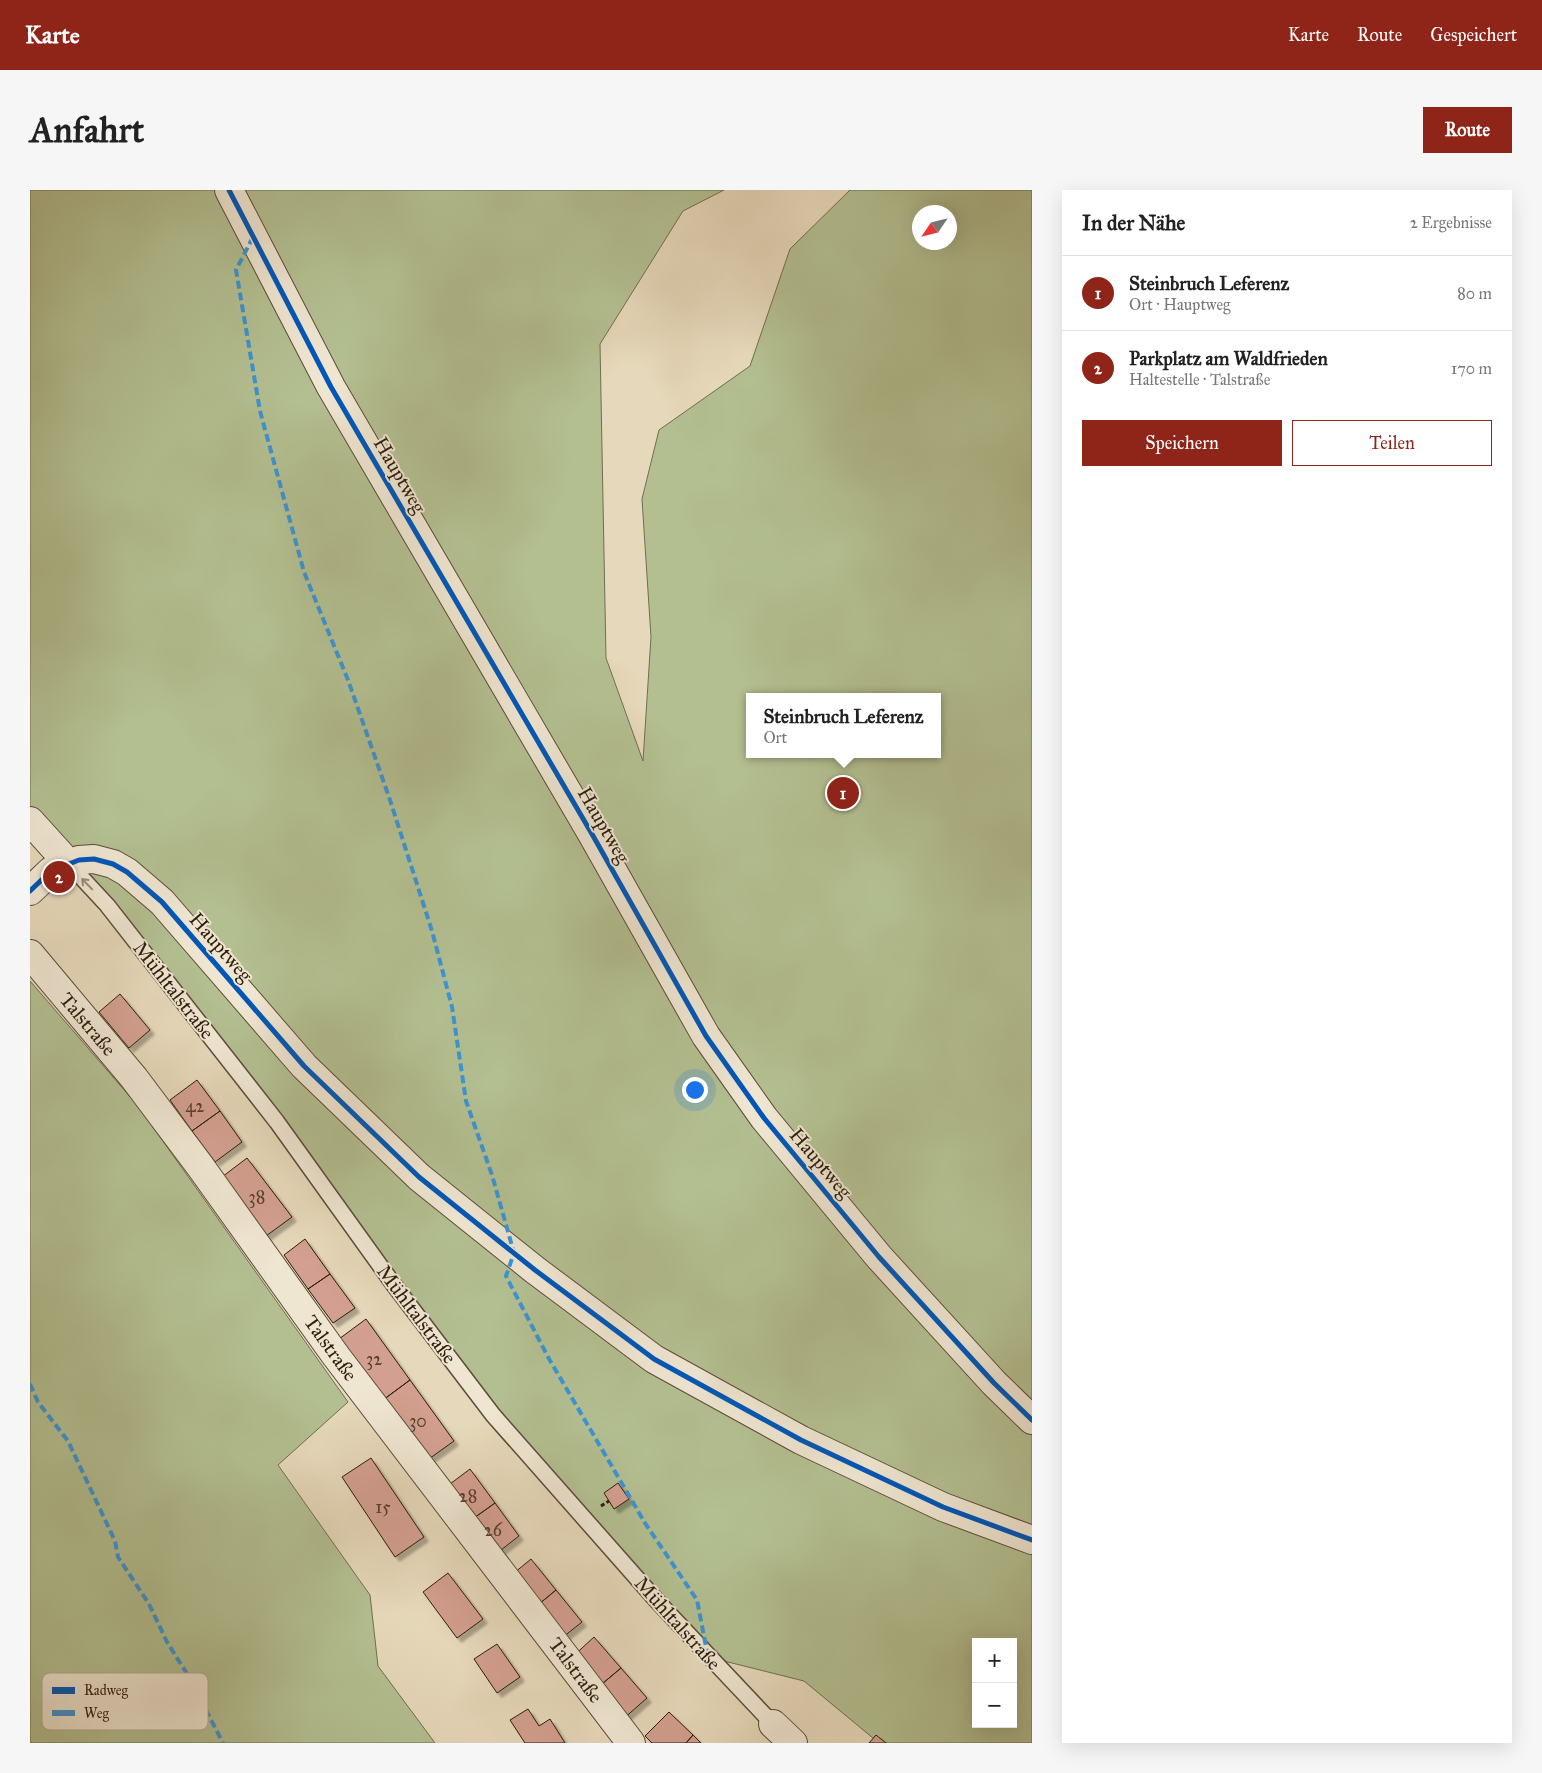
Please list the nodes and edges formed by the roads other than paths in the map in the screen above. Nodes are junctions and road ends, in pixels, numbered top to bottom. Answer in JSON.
{"nodes":[{"id":1,"x":229,"y":190,"type":"edge"},
{"id":2,"x":30,"y":821,"type":"edge"},
{"id":3,"x":68,"y":863,"type":"junction"},
{"id":4,"x":30,"y":891,"type":"edge"},
{"id":5,"x":30,"y":954,"type":"edge"},
{"id":6,"x":1032,"y":1420,"type":"edge"},
{"id":7,"x":1032,"y":1540,"type":"edge"},
{"id":8,"x":773,"y":1724,"type":"joint"},
{"id":9,"x":631,"y":1743,"type":"edge"},
{"id":10,"x":792,"y":1743,"type":"edge"}],
"edges":[{"from":1,"to":6,"type":"street","name":"Hauptweg"},
{"from":2,"to":3,"type":"street"},
{"from":3,"to":4,"type":"street"},
{"from":3,"to":7,"type":"street","name":"Hauptweg"},
{"from":8,"to":3,"type":"lane","name":"Mühltalstraße","one_way":true},
{"from":5,"to":9,"type":"street","name":"Talstraße"},
{"from":8,"to":10,"type":"street","name":"Mühltalstraße"}]}
